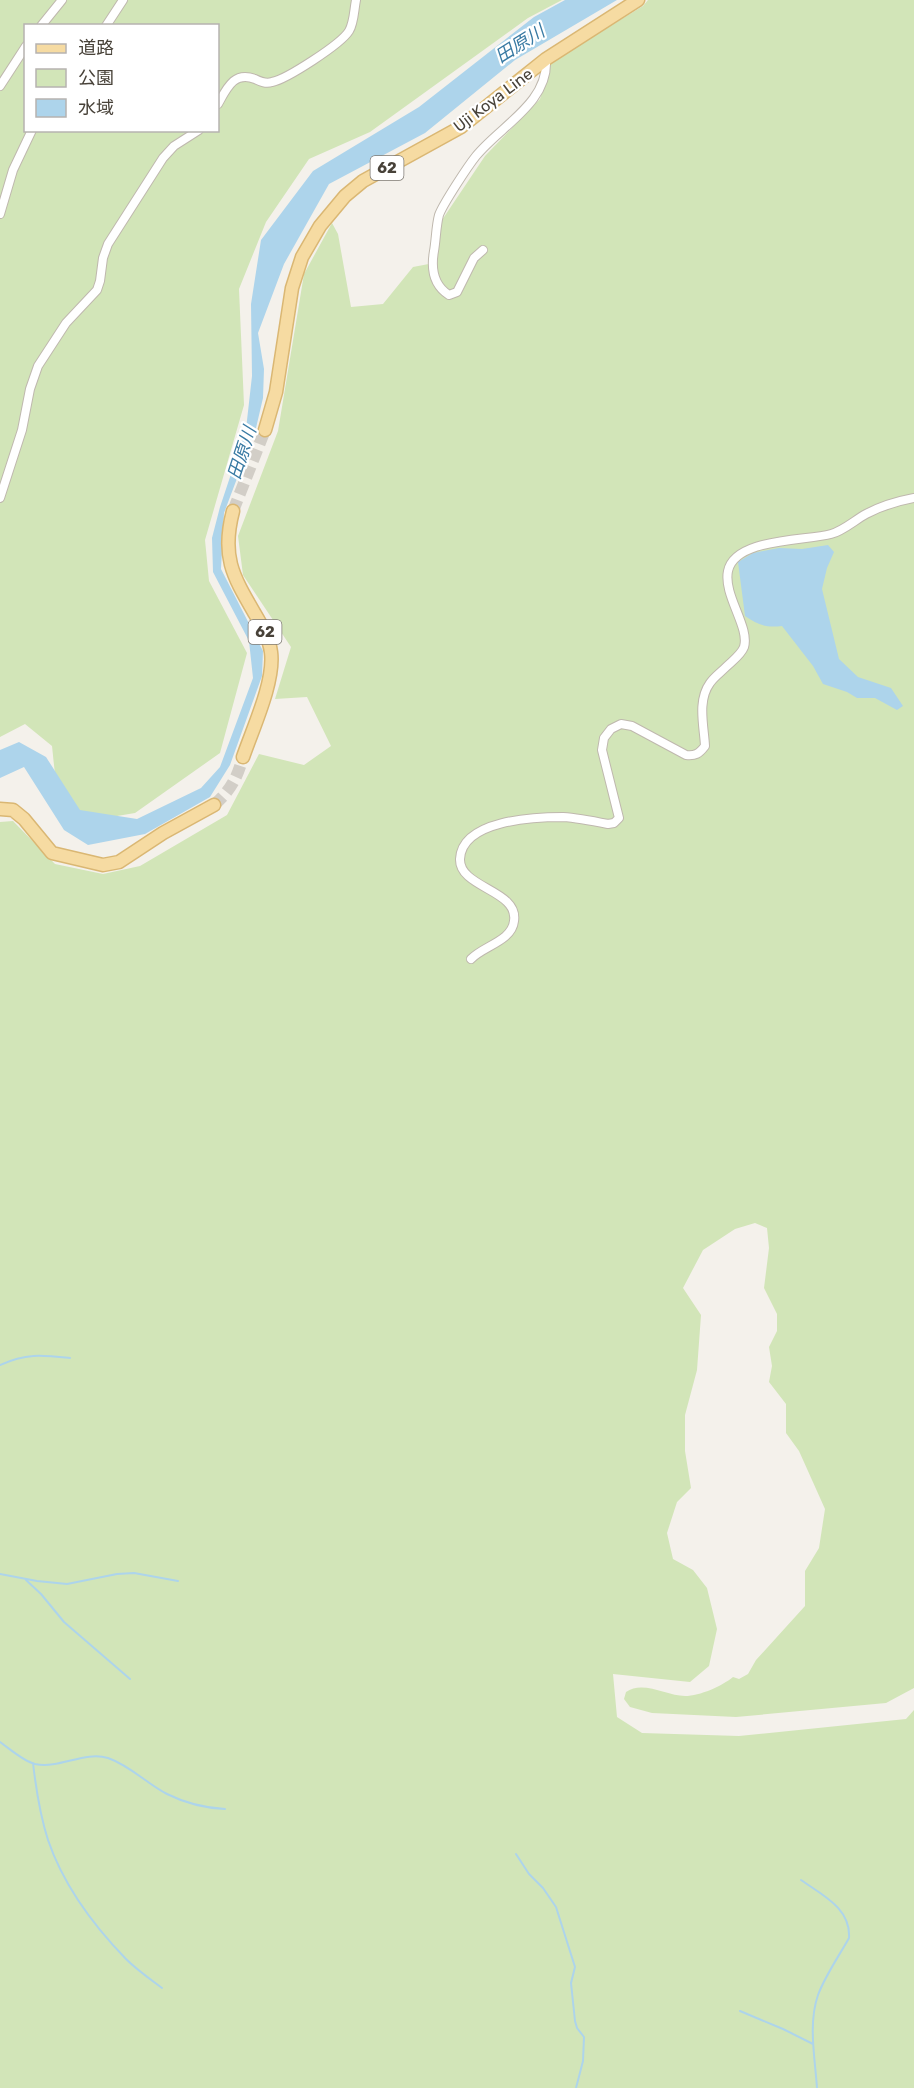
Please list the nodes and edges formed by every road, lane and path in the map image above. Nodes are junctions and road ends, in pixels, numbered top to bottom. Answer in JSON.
{"nodes":[{"id":1,"x":62,"y":0,"type":"edge"},
{"id":2,"x":123,"y":0,"type":"edge"},
{"id":3,"x":356,"y":0,"type":"edge"},
{"id":4,"x":638,"y":0,"type":"edge"},
{"id":5,"x":42,"y":24,"type":"edge"},
{"id":6,"x":107,"y":24,"type":"edge"},
{"id":7,"x":24,"y":49,"type":"edge"},
{"id":8,"x":546,"y":59,"type":"junction"},
{"id":9,"x":0,"y":86,"type":"edge"},
{"id":10,"x":219,"y":102,"type":"edge"},
{"id":11,"x":31,"y":132,"type":"edge"},
{"id":12,"x":196,"y":132,"type":"edge"},
{"id":13,"x":0,"y":214,"type":"edge"},
{"id":14,"x":483,"y":250,"type":"dead end"},
{"id":15,"x":265,"y":430,"type":"tunnel mouth"},
{"id":16,"x":0,"y":498,"type":"edge"},
{"id":17,"x":914,"y":498,"type":"edge"},
{"id":18,"x":233,"y":511,"type":"tunnel mouth"},
{"id":19,"x":243,"y":757,"type":"tunnel mouth"},
{"id":20,"x":214,"y":805,"type":"tunnel mouth"},
{"id":21,"x":0,"y":809,"type":"edge"},
{"id":22,"x":471,"y":959,"type":"dead end"}],
"edges":[{"from":1,"to":5,"type":"street"},
{"from":2,"to":6,"type":"street"},
{"from":3,"to":10,"type":"street"},
{"from":4,"to":8,"type":"main road","name":"Uji Koya Line","number":"62"},
{"from":7,"to":9,"type":"street"},
{"from":8,"to":14,"type":"street"},
{"from":8,"to":15,"type":"main road","name":"Uji Koya Line","number":"62"},
{"from":11,"to":13,"type":"street"},
{"from":12,"to":16,"type":"street"},
{"from":17,"to":22,"type":"street"},
{"from":18,"to":19,"type":"main road","number":"62"},
{"from":20,"to":21,"type":"main road"}]}
